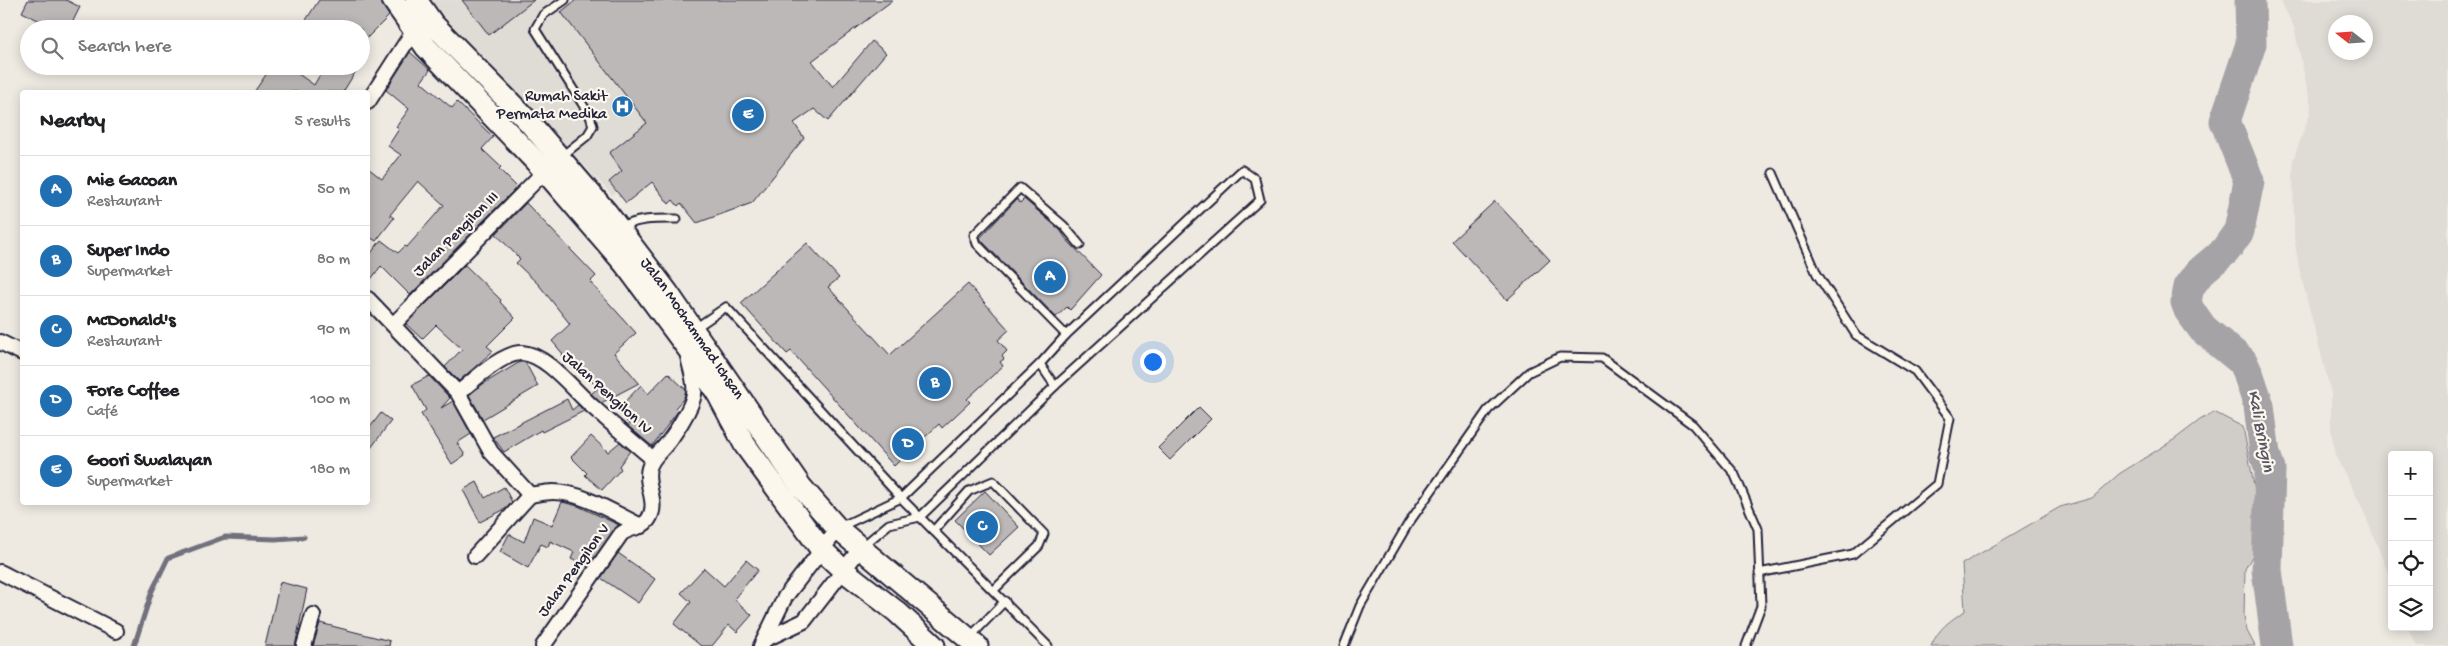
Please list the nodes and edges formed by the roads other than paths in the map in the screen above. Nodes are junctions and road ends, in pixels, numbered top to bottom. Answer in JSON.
{"nodes":[{"id":1,"x":393,"y":0,"type":"edge"},
{"id":2,"x":416,"y":0,"type":"edge"},
{"id":3,"x":565,"y":0,"type":"edge"},
{"id":4,"x":414,"y":30,"type":"junction"},
{"id":5,"x":370,"y":99,"type":"edge"},
{"id":6,"x":552,"y":165,"type":"junction"},
{"id":7,"x":1772,"y":173,"type":"dead end"},
{"id":8,"x":677,"y":219,"type":"dead end"},
{"id":9,"x":612,"y":235,"type":"junction"},
{"id":10,"x":1080,"y":245,"type":"dead end"},
{"id":11,"x":370,"y":301,"type":"edge"},
{"id":12,"x":394,"y":324,"type":"junction"},
{"id":13,"x":1066,"y":336,"type":"junction"},
{"id":14,"x":691,"y":340,"type":"junction"},
{"id":15,"x":0,"y":342,"type":"edge"},
{"id":16,"x":20,"y":352,"type":"edge"},
{"id":17,"x":1040,"y":364,"type":"junction"},
{"id":18,"x":1055,"y":386,"type":"junction"},
{"id":19,"x":458,"y":393,"type":"junction"},
{"id":20,"x":652,"y":458,"type":"junction"},
{"id":21,"x":530,"y":495,"type":"junction"},
{"id":22,"x":902,"y":498,"type":"junction"},
{"id":23,"x":920,"y":517,"type":"junction"},
{"id":24,"x":641,"y":526,"type":"junction"},
{"id":25,"x":838,"y":528,"type":"junction"},
{"id":26,"x":934,"y":530,"type":"junction"},
{"id":27,"x":821,"y":548,"type":"junction"},
{"id":28,"x":860,"y":548,"type":"junction"},
{"id":29,"x":475,"y":556,"type":"dead end"},
{"id":30,"x":844,"y":570,"type":"junction"},
{"id":31,"x":0,"y":572,"type":"edge"},
{"id":32,"x":1759,"y":573,"type":"junction"},
{"id":33,"x":994,"y":590,"type":"junction"},
{"id":34,"x":1005,"y":602,"type":"junction"},
{"id":35,"x":313,"y":615,"type":"dead end"},
{"id":36,"x":116,"y":631,"type":"dead end"},
{"id":37,"x":973,"y":642,"type":"edge"},
{"id":38,"x":763,"y":643,"type":"edge"},
{"id":39,"x":304,"y":646,"type":"edge"},
{"id":40,"x":543,"y":646,"type":"edge"},
{"id":41,"x":934,"y":646,"type":"edge"},
{"id":42,"x":1048,"y":646,"type":"edge"},
{"id":43,"x":1344,"y":646,"type":"edge"},
{"id":44,"x":1746,"y":646,"type":"edge"}],
"edges":[{"from":1,"to":4,"type":"main road","name":"Jalan Mochammad Ichsan"},
{"from":2,"to":6,"type":"main road","name":"Jalan Mochammad Ichsan"},
{"from":3,"to":6,"type":"lane"},
{"from":4,"to":5,"type":"street"},
{"from":4,"to":6,"type":"main road","name":"Jalan Mochammad Ichsan"},
{"from":6,"to":9,"type":"main road","name":"Jalan Mochammad Ichsan"},
{"from":6,"to":12,"type":"street","name":"Jalan Pengilon III"},
{"from":7,"to":32,"type":"lane"},
{"from":8,"to":9,"type":"lane"},
{"from":9,"to":14,"type":"main road","name":"Jalan Mochammad Ichsan"},
{"from":10,"to":13,"type":"lane"},
{"from":11,"to":12,"type":"street"},
{"from":12,"to":19,"type":"street"},
{"from":13,"to":17,"type":"lane"},
{"from":13,"to":18,"type":"lane"},
{"from":14,"to":20,"type":"street"},
{"from":14,"to":22,"type":"lane"},
{"from":14,"to":25,"type":"main road","name":"Jalan Mochammad Ichsan"},
{"from":14,"to":27,"type":"main road","name":"Jalan Mochammad Ichsan"},
{"from":15,"to":16,"type":"street"},
{"from":17,"to":18,"type":"lane"},
{"from":17,"to":22,"type":"lane"},
{"from":18,"to":23,"type":"lane"},
{"from":19,"to":20,"type":"street","name":"Jalan Pengilon IV"},
{"from":19,"to":21,"type":"street"},
{"from":20,"to":24,"type":"street"},
{"from":21,"to":24,"type":"street"},
{"from":21,"to":29,"type":"street"},
{"from":22,"to":23,"type":"lane"},
{"from":22,"to":25,"type":"lane"},
{"from":23,"to":26,"type":"lane"},
{"from":23,"to":28,"type":"lane"},
{"from":24,"to":40,"type":"street","name":"Jalan Pengilon V"},
{"from":25,"to":27,"type":"street"},
{"from":25,"to":28,"type":"main road","name":"Jalan Mochammad Ichsan"},
{"from":26,"to":33,"type":"lane"},
{"from":26,"to":33,"type":"lane"},
{"from":27,"to":30,"type":"main road","name":"Jalan Mochammad Ichsan"},
{"from":27,"to":38,"type":"street"},
{"from":28,"to":30,"type":"street"},
{"from":28,"to":37,"type":"main road","name":"Jalan Mochammad Ichsan"},
{"from":30,"to":38,"type":"street"},
{"from":30,"to":41,"type":"main road","name":"Jalan Mochammad Ichsan"},
{"from":31,"to":36,"type":"street"},
{"from":32,"to":43,"type":"lane"},
{"from":32,"to":44,"type":"lane"},
{"from":33,"to":34,"type":"lane"},
{"from":34,"to":37,"type":"lane"},
{"from":34,"to":42,"type":"lane"},
{"from":35,"to":39,"type":"street"}]}
